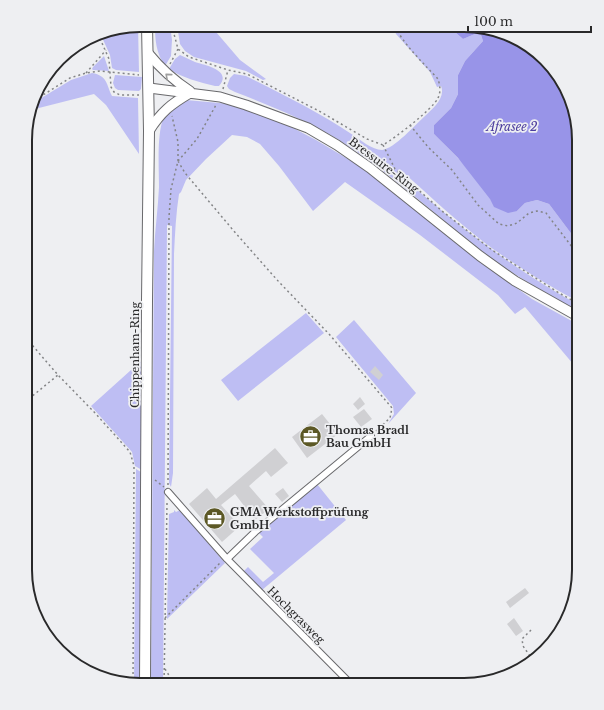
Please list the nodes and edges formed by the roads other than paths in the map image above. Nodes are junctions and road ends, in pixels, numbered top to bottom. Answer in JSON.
{"nodes":[{"id":1,"x":147,"y":32,"type":"edge"},
{"id":2,"x":148,"y":53,"type":"junction"},
{"id":3,"x":149,"y":92,"type":"junction"},
{"id":4,"x":191,"y":93,"type":"junction"},
{"id":5,"x":150,"y":131,"type":"junction"},
{"id":6,"x":572,"y":313,"type":"edge"},
{"id":7,"x":371,"y":436,"type":"road end"},
{"id":8,"x":168,"y":492,"type":"road end"},
{"id":9,"x":226,"y":558,"type":"junction"},
{"id":10,"x":145,"y":678,"type":"edge"},
{"id":11,"x":345,"y":678,"type":"edge"}],
"edges":[{"from":1,"to":2,"type":"main road","name":"Chippenham-Ring"},
{"from":2,"to":3,"type":"main road","name":"Chippenham-Ring"},
{"from":4,"to":2,"type":"main road","one_way":true},
{"from":3,"to":4,"type":"main road","name":"Bressuire-Ring"},
{"from":3,"to":5,"type":"main road","name":"Chippenham-Ring"},
{"from":4,"to":5,"type":"main road"},
{"from":4,"to":6,"type":"main road","name":"Bressuire-Ring"},
{"from":5,"to":10,"type":"main road","name":"Chippenham-Ring"},
{"from":7,"to":9,"type":"street"},
{"from":8,"to":9,"type":"street","name":"Hochgrasweg"},
{"from":9,"to":11,"type":"street","name":"Hochgrasweg"}]}
